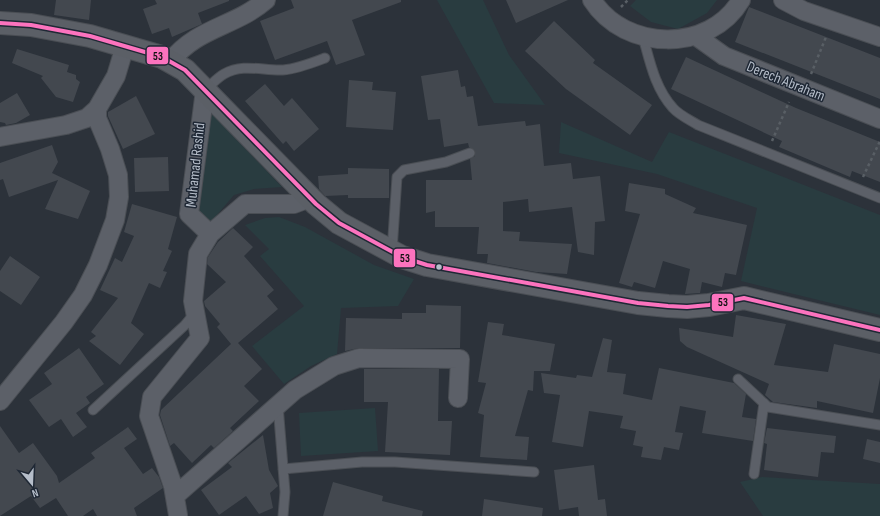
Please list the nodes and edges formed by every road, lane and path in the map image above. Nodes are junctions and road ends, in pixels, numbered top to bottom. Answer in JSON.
{"nodes":[{"id":1,"x":266,"y":0,"type":"edge"},
{"id":2,"x":592,"y":0,"type":"edge"},
{"id":3,"x":741,"y":0,"type":"edge"},
{"id":4,"x":783,"y":0,"type":"edge"},
{"id":5,"x":832,"y":20,"type":"junction"},
{"id":6,"x":0,"y":23,"type":"edge"},
{"id":7,"x":696,"y":36,"type":"junction"},
{"id":8,"x":643,"y":37,"type":"junction"},
{"id":9,"x":880,"y":37,"type":"edge"},
{"id":10,"x":125,"y":46,"type":"junction"},
{"id":11,"x":325,"y":58,"type":"dead end"},
{"id":12,"x":170,"y":62,"type":"junction"},
{"id":13,"x":801,"y":87,"type":"junction"},
{"id":14,"x":205,"y":90,"type":"junction"},
{"id":15,"x":97,"y":109,"type":"junction"},
{"id":16,"x":880,"y":119,"type":"edge"},
{"id":17,"x":0,"y":137,"type":"edge"},
{"id":18,"x":880,"y":141,"type":"edge"},
{"id":19,"x":470,"y":152,"type":"dead end"},
{"id":20,"x":767,"y":152,"type":"junction"},
{"id":21,"x":858,"y":189,"type":"junction"},
{"id":22,"x":310,"y":198,"type":"junction"},
{"id":23,"x":880,"y":198,"type":"edge"},
{"id":24,"x":210,"y":234,"type":"junction"},
{"id":25,"x":392,"y":251,"type":"junction"},
{"id":26,"x":195,"y":312,"type":"junction"},
{"id":27,"x":880,"y":330,"type":"edge"},
{"id":28,"x":738,"y":379,"type":"dead end"},
{"id":29,"x":458,"y":398,"type":"dead end"},
{"id":30,"x":0,"y":401,"type":"edge"},
{"id":31,"x":764,"y":403,"type":"junction"},
{"id":32,"x":278,"y":405,"type":"junction"},
{"id":33,"x":93,"y":410,"type":"dead end"},
{"id":34,"x":880,"y":425,"type":"edge"},
{"id":35,"x":283,"y":469,"type":"junction"},
{"id":36,"x":534,"y":472,"type":"dead end"},
{"id":37,"x":754,"y":474,"type":"dead end"},
{"id":38,"x":175,"y":496,"type":"junction"},
{"id":39,"x":178,"y":516,"type":"edge"},
{"id":40,"x":283,"y":516,"type":"edge"}],
"edges":[{"from":1,"to":12,"type":"street"},
{"from":2,"to":8,"type":"street"},
{"from":3,"to":7,"type":"street"},
{"from":4,"to":5,"type":"street"},
{"from":5,"to":9,"type":"street"},
{"from":5,"to":13,"type":"path"},
{"from":6,"to":10,"type":"street"},
{"from":7,"to":8,"type":"street"},
{"from":7,"to":13,"type":"street","name":"Derech Abraham"},
{"from":8,"to":20,"type":"lane"},
{"from":10,"to":12,"type":"street"},
{"from":10,"to":15,"type":"street"},
{"from":11,"to":14,"type":"lane"},
{"from":12,"to":14,"type":"street"},
{"from":13,"to":16,"type":"street","name":"Derech Abraham"},
{"from":13,"to":20,"type":"path"},
{"from":14,"to":22,"type":"street"},
{"from":14,"to":24,"type":"street","name":"Muhamad Rashid"},
{"from":15,"to":17,"type":"street"},
{"from":15,"to":30,"type":"street"},
{"from":18,"to":21,"type":"path"},
{"from":19,"to":25,"type":"lane"},
{"from":20,"to":21,"type":"lane"},
{"from":21,"to":23,"type":"lane"},
{"from":22,"to":24,"type":"street"},
{"from":22,"to":25,"type":"street"},
{"from":24,"to":26,"type":"street"},
{"from":25,"to":27,"type":"street"},
{"from":26,"to":33,"type":"lane"},
{"from":26,"to":38,"type":"street"},
{"from":28,"to":31,"type":"lane"},
{"from":29,"to":32,"type":"street"},
{"from":31,"to":34,"type":"lane"},
{"from":31,"to":37,"type":"lane"},
{"from":32,"to":35,"type":"lane"},
{"from":32,"to":38,"type":"street"},
{"from":35,"to":36,"type":"lane"},
{"from":35,"to":40,"type":"lane"},
{"from":38,"to":39,"type":"street"}]}
